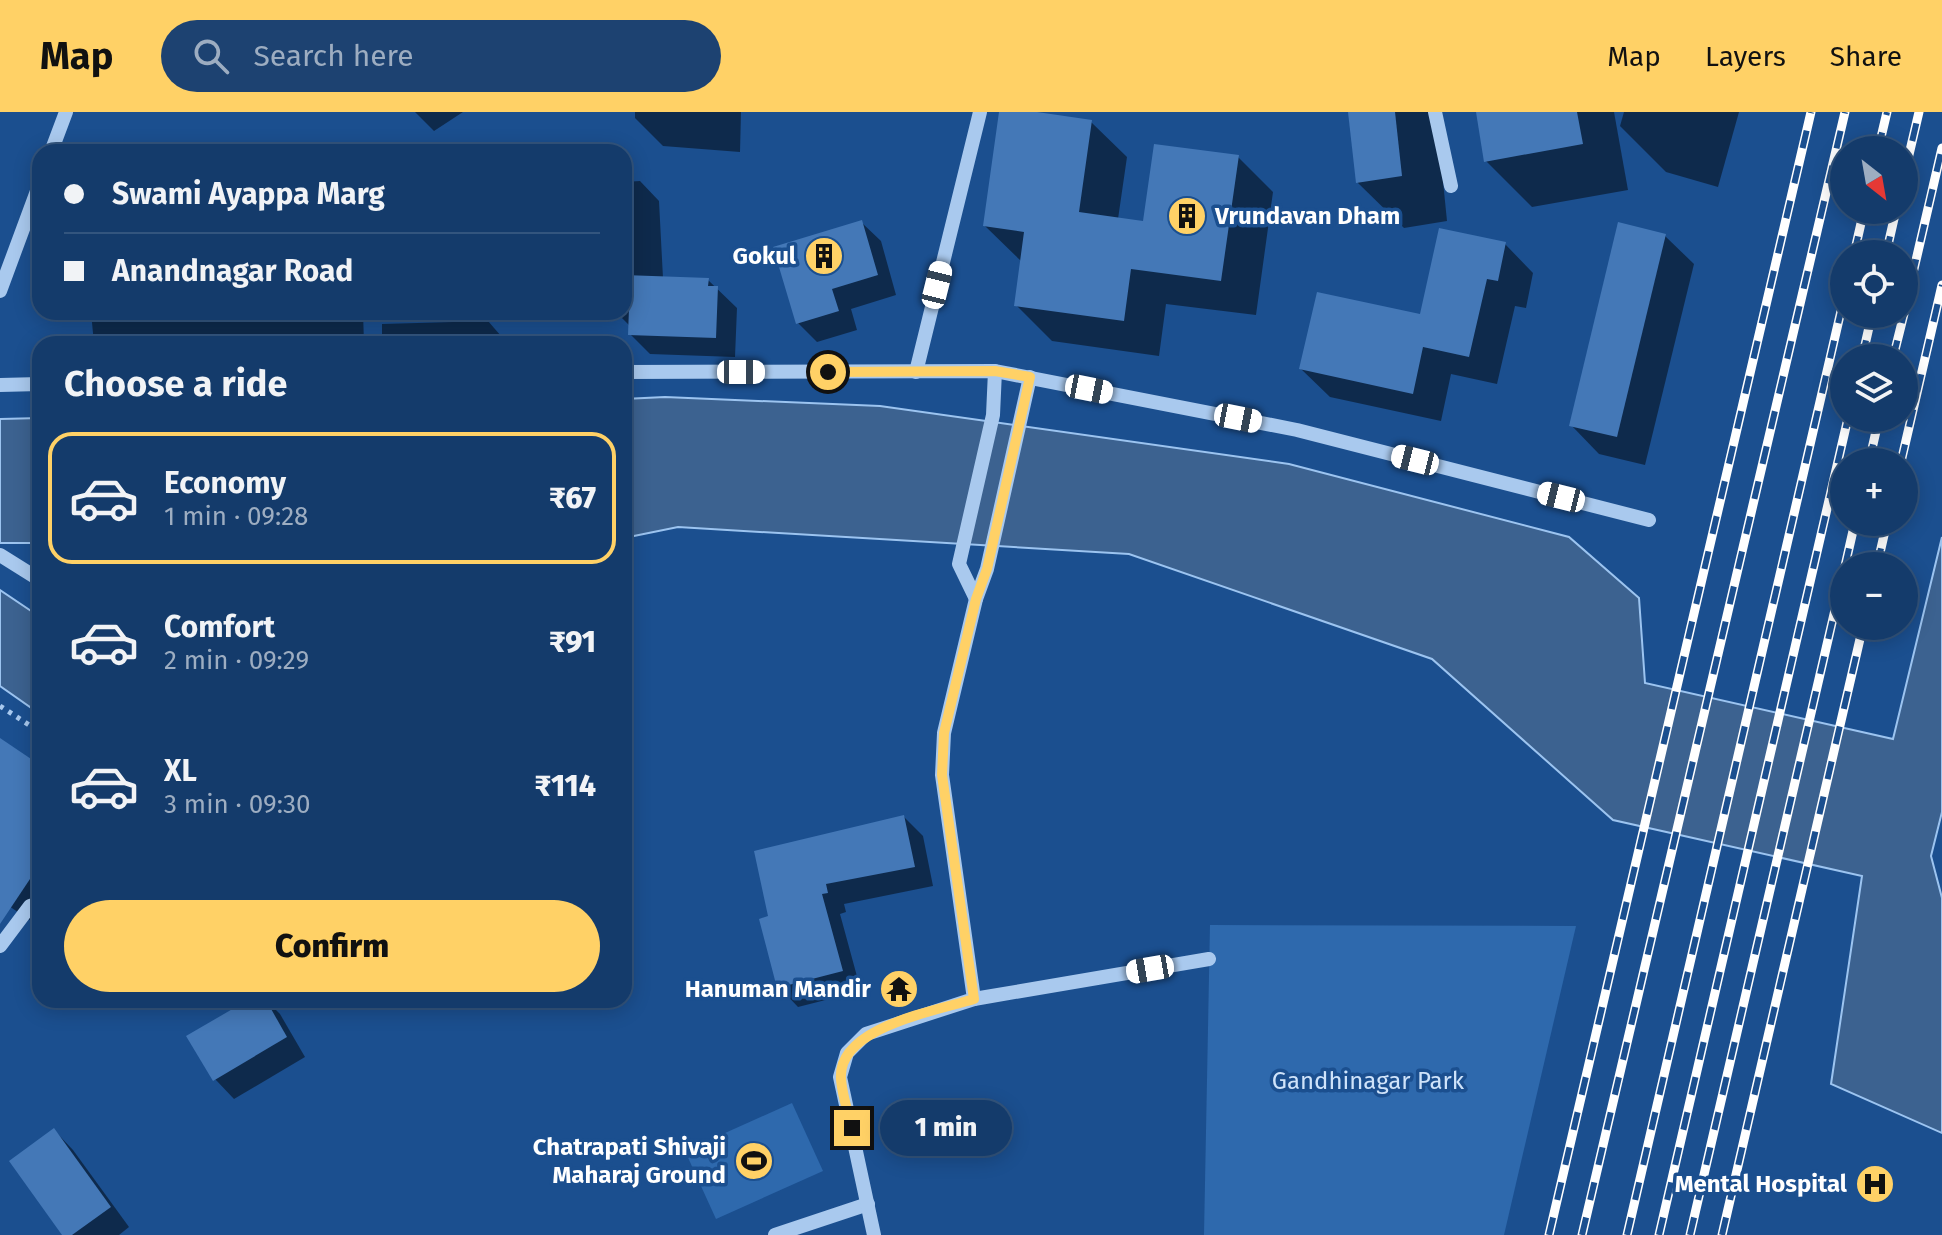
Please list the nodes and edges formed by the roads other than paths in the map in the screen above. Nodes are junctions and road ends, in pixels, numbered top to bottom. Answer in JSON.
{"nodes":[{"id":1,"x":66,"y":112,"type":"edge"},
{"id":2,"x":980,"y":112,"type":"edge"},
{"id":3,"x":1435,"y":112,"type":"edge"},
{"id":4,"x":54,"y":144,"type":"edge"},
{"id":5,"x":1451,"y":186,"type":"dead end"},
{"id":6,"x":32,"y":205,"type":"edge"},
{"id":7,"x":0,"y":291,"type":"edge"},
{"id":8,"x":995,"y":371,"type":"junction"},
{"id":9,"x":632,"y":372,"type":"edge"},
{"id":10,"x":916,"y":372,"type":"junction"},
{"id":11,"x":1030,"y":377,"type":"junction"},
{"id":12,"x":32,"y":384,"type":"edge"},
{"id":13,"x":0,"y":385,"type":"edge"},
{"id":14,"x":1649,"y":520,"type":"dead end"},
{"id":15,"x":0,"y":555,"type":"edge"},
{"id":16,"x":32,"y":575,"type":"edge"},
{"id":17,"x":976,"y":599,"type":"junction"},
{"id":18,"x":32,"y":905,"type":"edge"},
{"id":19,"x":0,"y":946,"type":"edge"},
{"id":20,"x":1209,"y":959,"type":"dead end"},
{"id":21,"x":974,"y":999,"type":"junction"},
{"id":22,"x":868,"y":1204,"type":"junction"},
{"id":23,"x":775,"y":1235,"type":"edge"},
{"id":24,"x":874,"y":1235,"type":"edge"}],
"edges":[{"from":1,"to":4,"type":"street"},
{"from":2,"to":10,"type":"street"},
{"from":3,"to":5,"type":"street"},
{"from":6,"to":7,"type":"street"},
{"from":8,"to":10,"type":"street"},
{"from":8,"to":11,"type":"street"},
{"from":8,"to":17,"type":"street"},
{"from":9,"to":10,"type":"street"},
{"from":11,"to":14,"type":"street"},
{"from":11,"to":17,"type":"street"},
{"from":12,"to":13,"type":"street"},
{"from":15,"to":16,"type":"street"},
{"from":17,"to":21,"type":"street"},
{"from":18,"to":19,"type":"street"},
{"from":20,"to":21,"type":"street"},
{"from":21,"to":22,"type":"street"},
{"from":22,"to":23,"type":"street"},
{"from":22,"to":24,"type":"street"}]}
